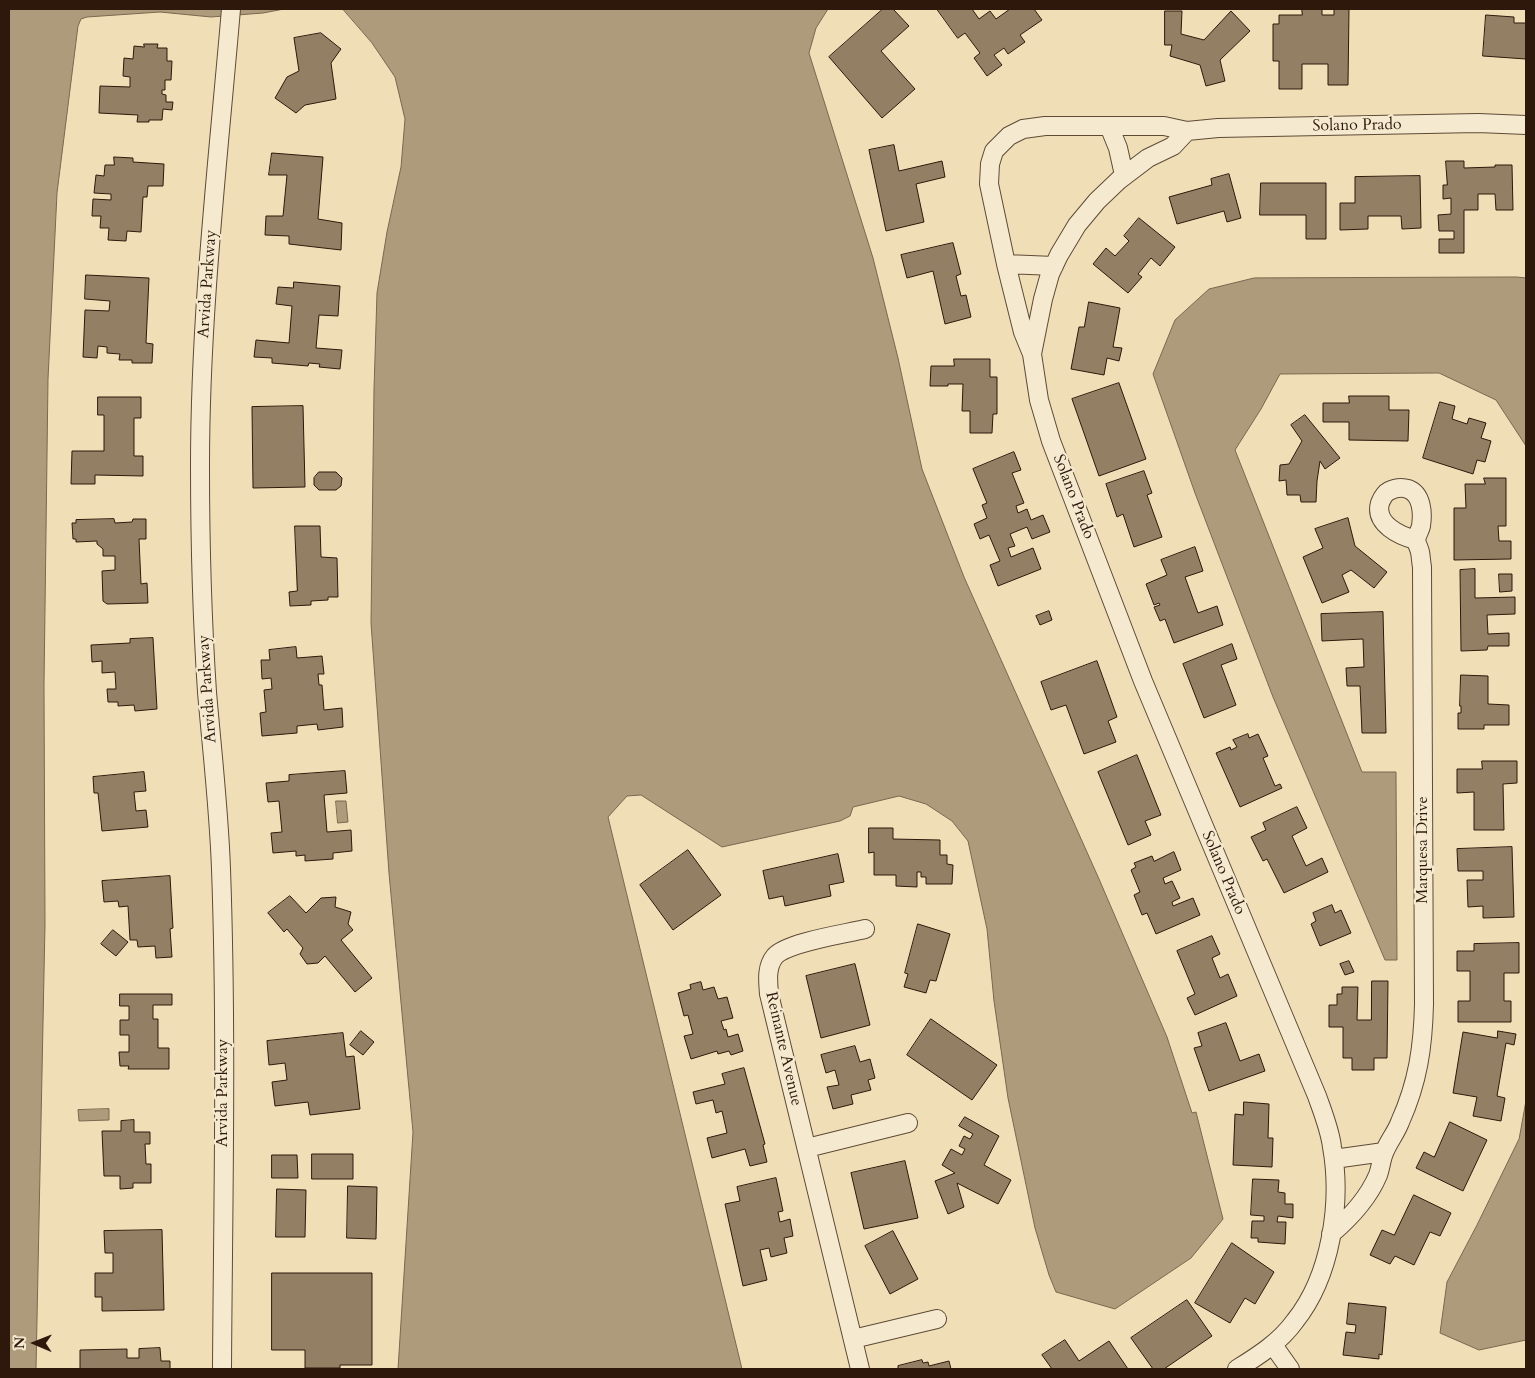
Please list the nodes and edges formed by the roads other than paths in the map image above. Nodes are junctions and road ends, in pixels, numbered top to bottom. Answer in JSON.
{"nodes":[{"id":1,"x":231,"y":9,"type":"edge"},
{"id":2,"x":1526,"y":125,"type":"edge"},
{"id":3,"x":1109,"y":126,"type":"junction"},
{"id":4,"x":1188,"y":131,"type":"junction"},
{"id":5,"x":1124,"y":176,"type":"junction"},
{"id":6,"x":1006,"y":264,"type":"junction"},
{"id":7,"x":1054,"y":266,"type":"junction"},
{"id":8,"x":1032,"y":354,"type":"junction"},
{"id":9,"x":1416,"y":540,"type":"dead end"},
{"id":10,"x":865,"y":929,"type":"dead end"},
{"id":11,"x":908,"y":1123,"type":"dead end"},
{"id":12,"x":807,"y":1148,"type":"junction"},
{"id":13,"x":1384,"y":1152,"type":"junction"},
{"id":14,"x":1334,"y":1159,"type":"junction"},
{"id":15,"x":1332,"y":1234,"type":"junction"},
{"id":16,"x":937,"y":1320,"type":"dead end"},
{"id":17,"x":853,"y":1339,"type":"junction"},
{"id":18,"x":1273,"y":1345,"type":"junction"},
{"id":19,"x":222,"y":1369,"type":"edge"},
{"id":20,"x":860,"y":1369,"type":"edge"},
{"id":21,"x":1237,"y":1369,"type":"edge"},
{"id":22,"x":1290,"y":1369,"type":"edge"}],
"edges":[{"from":1,"to":19,"type":"street","name":"Arvida Parkway"},
{"from":2,"to":4,"type":"street","name":"Solano Prado"},
{"from":3,"to":4,"type":"street","name":"Solano Prado"},
{"from":3,"to":5,"type":"street"},
{"from":3,"to":6,"type":"street","name":"Solano Prado"},
{"from":4,"to":5,"type":"street","name":"Solano Prado"},
{"from":5,"to":7,"type":"street","name":"Solano Prado"},
{"from":6,"to":7,"type":"street"},
{"from":6,"to":8,"type":"street","name":"Solano Prado"},
{"from":7,"to":8,"type":"street","name":"Solano Prado"},
{"from":8,"to":14,"type":"street","name":"Solano Prado"},
{"from":9,"to":13,"type":"street","name":"Marquesa Drive"},
{"from":10,"to":12,"type":"street","name":"Reinante Avenue"},
{"from":11,"to":12,"type":"street"},
{"from":12,"to":17,"type":"street","name":"Reinante Avenue"},
{"from":13,"to":14,"type":"street"},
{"from":13,"to":15,"type":"street","name":"Marquesa Drive"},
{"from":14,"to":15,"type":"street","name":"Solano Prado"},
{"from":15,"to":18,"type":"street","name":"Solano Prado"},
{"from":16,"to":17,"type":"street"},
{"from":17,"to":20,"type":"street","name":"Reinante Avenue"},
{"from":18,"to":21,"type":"street","name":"Solano Prado"},
{"from":18,"to":22,"type":"street"}]}
